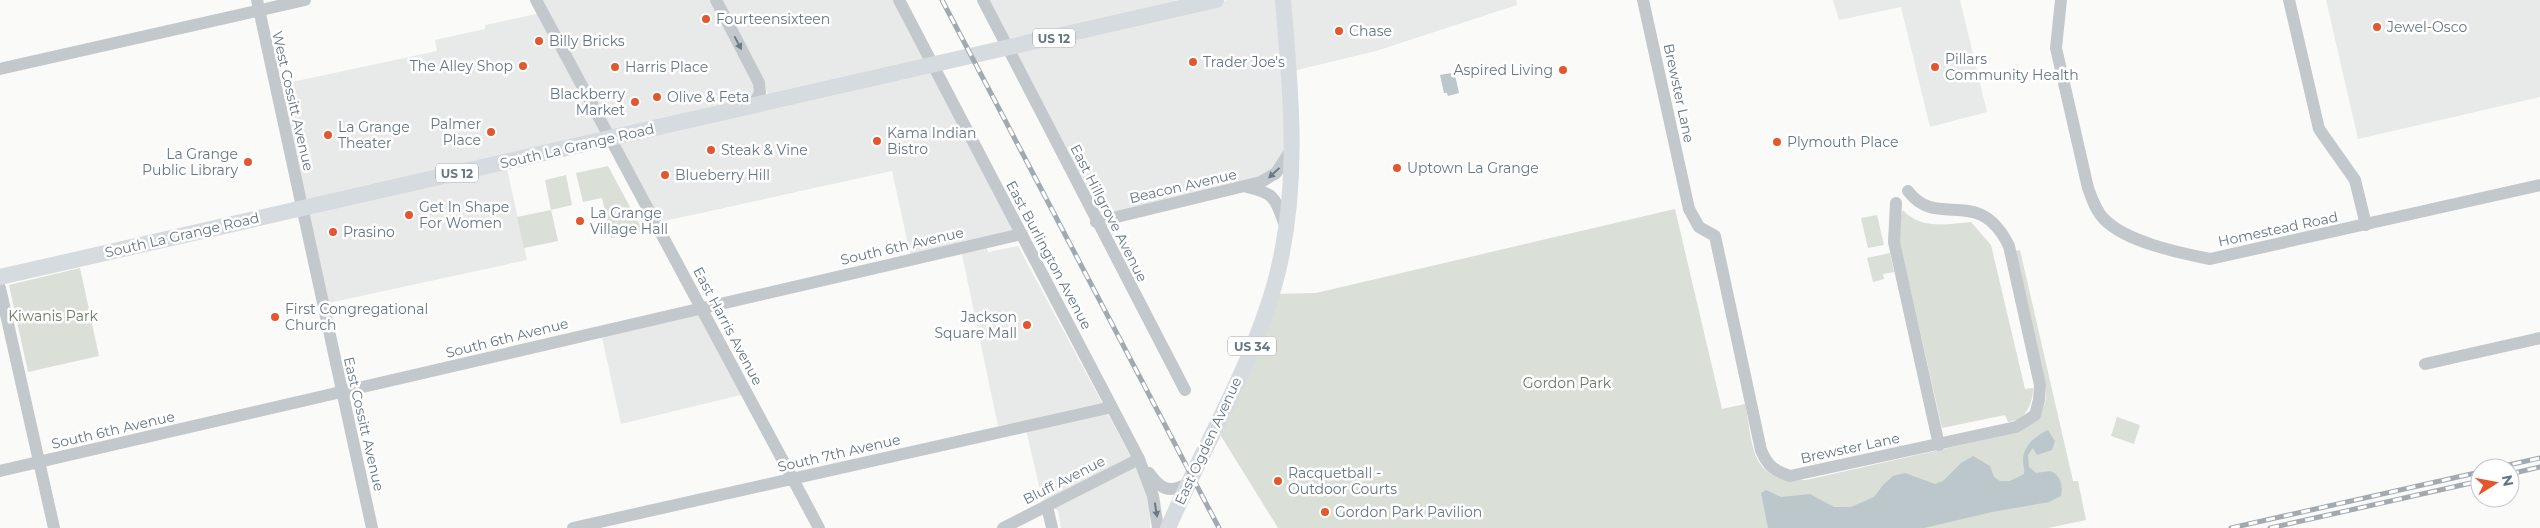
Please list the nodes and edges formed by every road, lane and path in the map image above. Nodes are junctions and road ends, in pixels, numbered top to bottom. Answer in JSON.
{"nodes":[{"id":1,"x":305,"y":0,"type":"edge"},
{"id":2,"x":536,"y":0,"type":"edge"},
{"id":3,"x":716,"y":0,"type":"edge"},
{"id":4,"x":899,"y":0,"type":"edge"},
{"id":5,"x":983,"y":0,"type":"edge"},
{"id":6,"x":1216,"y":0,"type":"edge"},
{"id":7,"x":1283,"y":0,"type":"edge"},
{"id":8,"x":1643,"y":0,"type":"edge"},
{"id":9,"x":2061,"y":0,"type":"edge"},
{"id":10,"x":2289,"y":0,"type":"edge"},
{"id":11,"x":258,"y":5,"type":"edge"},
{"id":12,"x":1008,"y":49,"type":"junction"},
{"id":13,"x":933,"y":65,"type":"junction"},
{"id":14,"x":0,"y":69,"type":"edge"},
{"id":15,"x":752,"y":107,"type":"junction"},
{"id":16,"x":612,"y":138,"type":"junction"},
{"id":17,"x":1292,"y":148,"type":"junction"},
{"id":18,"x":2540,"y":185,"type":"edge"},
{"id":19,"x":1247,"y":187,"type":"junction"},
{"id":20,"x":1908,"y":190,"type":"dead end"},
{"id":21,"x":1896,"y":203,"type":"dead end"},
{"id":22,"x":302,"y":208,"type":"junction"},
{"id":23,"x":1096,"y":222,"type":"junction"},
{"id":24,"x":2366,"y":225,"type":"junction"},
{"id":25,"x":1286,"y":228,"type":"junction"},
{"id":26,"x":1022,"y":234,"type":"junction"},
{"id":27,"x":0,"y":277,"type":"edge"},
{"id":28,"x":0,"y":288,"type":"edge"},
{"id":29,"x":701,"y":307,"type":"junction"},
{"id":30,"x":2540,"y":338,"type":"edge"},
{"id":31,"x":2425,"y":364,"type":"dead end"},
{"id":32,"x":1185,"y":390,"type":"dead end"},
{"id":33,"x":342,"y":394,"type":"junction"},
{"id":34,"x":1112,"y":407,"type":"junction"},
{"id":35,"x":1939,"y":445,"type":"junction"},
{"id":36,"x":1139,"y":459,"type":"junction"},
{"id":37,"x":40,"y":462,"type":"junction"},
{"id":38,"x":0,"y":471,"type":"edge"},
{"id":39,"x":792,"y":479,"type":"junction"},
{"id":40,"x":1187,"y":484,"type":"junction"},
{"id":41,"x":1047,"y":506,"type":"junction"},
{"id":42,"x":54,"y":528,"type":"edge"},
{"id":43,"x":372,"y":528,"type":"edge"},
{"id":44,"x":573,"y":528,"type":"edge"},
{"id":45,"x":819,"y":528,"type":"edge"},
{"id":46,"x":1003,"y":528,"type":"edge"},
{"id":47,"x":1052,"y":528,"type":"edge"},
{"id":48,"x":1158,"y":528,"type":"edge"},
{"id":49,"x":1168,"y":528,"type":"edge"}],
"edges":[{"from":1,"to":11,"type":"street"},
{"from":2,"to":16,"type":"street","name":"East Harris Avenue"},
{"from":3,"to":15,"type":"street","one_way":true},
{"from":4,"to":13,"type":"street","name":"East Burlington Avenue"},
{"from":5,"to":12,"type":"street","name":"East Hillgrove Avenue"},
{"from":6,"to":12,"type":"main road","number":"US 12"},
{"from":7,"to":17,"type":"main road","name":"East Ogden Avenue","number":"US 34"},
{"from":8,"to":35,"type":"street","name":"Brewster Lane"},
{"from":9,"to":24,"type":"street","name":"Homestead Road"},
{"from":10,"to":24,"type":"street"},
{"from":11,"to":14,"type":"street"},
{"from":11,"to":22,"type":"street","name":"West Cossitt Avenue"},
{"from":12,"to":13,"type":"main road","name":"South La Grange Road","number":"US 12"},
{"from":12,"to":23,"type":"street","name":"East Hillgrove Avenue"},
{"from":13,"to":15,"type":"main road","name":"South La Grange Road","number":"US 12"},
{"from":13,"to":26,"type":"street","name":"East Burlington Avenue"},
{"from":15,"to":16,"type":"main road","name":"South La Grange Road","number":"US 12"},
{"from":16,"to":22,"type":"main road","name":"South La Grange Road","number":"US 12"},
{"from":16,"to":29,"type":"street","name":"East Harris Avenue"},
{"from":17,"to":19,"type":"street","name":"Beacon Avenue","one_way":true},
{"from":17,"to":25,"type":"main road","name":"East Ogden Avenue","number":"US 34"},
{"from":18,"to":24,"type":"street","name":"Homestead Road"},
{"from":19,"to":23,"type":"street","name":"Beacon Avenue"},
{"from":19,"to":25,"type":"street","name":"Beacon Avenue"},
{"from":20,"to":35,"type":"street","name":"Brewster Lane"},
{"from":21,"to":35,"type":"street"},
{"from":22,"to":27,"type":"main road","name":"South La Grange Road","number":"US 12"},
{"from":22,"to":33,"type":"street","name":"East Cossitt Avenue"},
{"from":23,"to":32,"type":"street","name":"East Hillgrove Avenue"},
{"from":25,"to":40,"type":"main road","name":"East Ogden Avenue","number":"US 34"},
{"from":26,"to":29,"type":"street","name":"South 6th Avenue"},
{"from":26,"to":34,"type":"street","name":"East Burlington Avenue"},
{"from":28,"to":37,"type":"street"},
{"from":29,"to":33,"type":"street","name":"South 6th Avenue"},
{"from":29,"to":39,"type":"street","name":"East Harris Avenue"},
{"from":30,"to":31,"type":"street"},
{"from":33,"to":37,"type":"street","name":"South 6th Avenue"},
{"from":33,"to":43,"type":"street","name":"East Cossitt Avenue"},
{"from":34,"to":36,"type":"street","name":"East Burlington Avenue"},
{"from":34,"to":39,"type":"street","name":"South 7th Avenue"},
{"from":36,"to":40,"type":"street","name":"East Burlington Avenue"},
{"from":36,"to":41,"type":"street","name":"Bluff Avenue"},
{"from":36,"to":48,"type":"street","name":"East Burlington Avenue","one_way":true},
{"from":37,"to":38,"type":"street","name":"South 6th Avenue"},
{"from":37,"to":42,"type":"street"},
{"from":39,"to":44,"type":"street","name":"South 7th Avenue"},
{"from":39,"to":45,"type":"street","name":"East Harris Avenue"},
{"from":40,"to":49,"type":"main road","name":"East Ogden Avenue","number":"US 34"},
{"from":41,"to":46,"type":"street","name":"Bluff Avenue"},
{"from":41,"to":47,"type":"street"}]}
